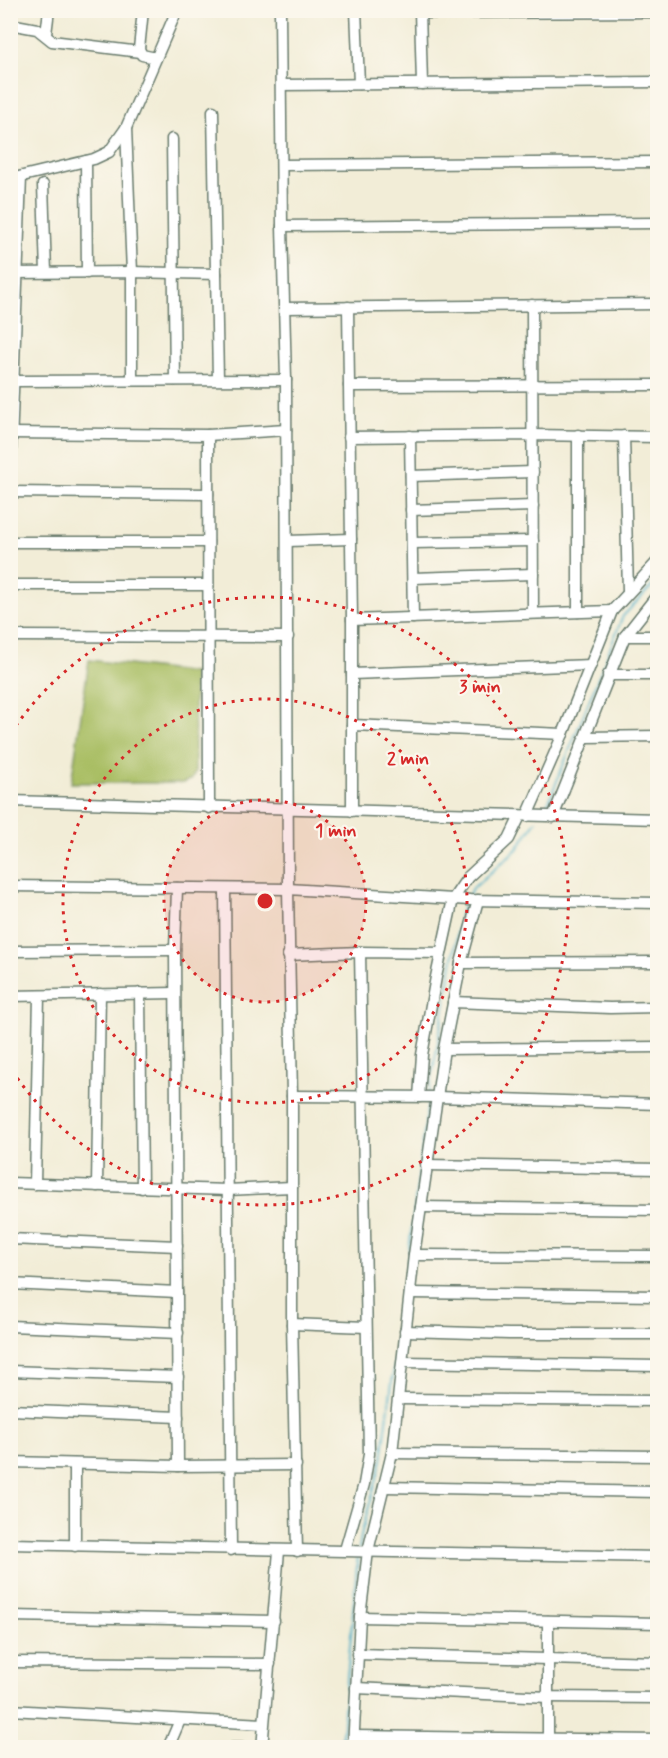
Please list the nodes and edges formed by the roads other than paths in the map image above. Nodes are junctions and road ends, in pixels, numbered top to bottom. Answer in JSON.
{"nodes":[{"id":1,"x":49,"y":10,"type":"edge"},
{"id":2,"x":143,"y":10,"type":"edge"},
{"id":3,"x":177,"y":10,"type":"edge"},
{"id":4,"x":280,"y":10,"type":"edge"},
{"id":5,"x":356,"y":10,"type":"edge"},
{"id":6,"x":550,"y":11,"type":"edge"},
{"id":7,"x":586,"y":11,"type":"edge"},
{"id":8,"x":620,"y":11,"type":"edge"},
{"id":9,"x":420,"y":12,"type":"edge"},
{"id":10,"x":509,"y":12,"type":"edge"},
{"id":11,"x":655,"y":12,"type":"edge"},
{"id":12,"x":10,"y":24,"type":"edge"},
{"id":13,"x":46,"y":34,"type":"junction"},
{"id":14,"x":140,"y":52,"type":"junction"},
{"id":15,"x":156,"y":58,"type":"junction"},
{"id":16,"x":657,"y":82,"type":"edge"},
{"id":17,"x":359,"y":84,"type":"junction"},
{"id":18,"x":422,"y":84,"type":"junction"},
{"id":19,"x":282,"y":85,"type":"junction"},
{"id":20,"x":213,"y":111,"type":"dead end"},
{"id":21,"x":126,"y":128,"type":"junction"},
{"id":22,"x":172,"y":139,"type":"dead end"},
{"id":23,"x":86,"y":161,"type":"junction"},
{"id":24,"x":657,"y":162,"type":"edge"},
{"id":25,"x":283,"y":165,"type":"junction"},
{"id":26,"x":16,"y":178,"type":"edge"},
{"id":27,"x":43,"y":185,"type":"dead end"},
{"id":28,"x":657,"y":223,"type":"edge"},
{"id":29,"x":282,"y":226,"type":"junction"},
{"id":30,"x":46,"y":272,"type":"junction"},
{"id":31,"x":132,"y":272,"type":"junction"},
{"id":32,"x":14,"y":273,"type":"edge"},
{"id":33,"x":87,"y":273,"type":"junction"},
{"id":34,"x":173,"y":274,"type":"junction"},
{"id":35,"x":216,"y":274,"type":"junction"},
{"id":36,"x":657,"y":304,"type":"edge"},
{"id":37,"x":532,"y":305,"type":"junction"},
{"id":38,"x":348,"y":307,"type":"junction"},
{"id":39,"x":285,"y":308,"type":"junction"},
{"id":40,"x":218,"y":379,"type":"junction"},
{"id":41,"x":132,"y":380,"type":"junction"},
{"id":42,"x":175,"y":380,"type":"junction"},
{"id":43,"x":286,"y":380,"type":"junction"},
{"id":44,"x":14,"y":381,"type":"junction"},
{"id":45,"x":533,"y":384,"type":"junction"},
{"id":46,"x":657,"y":385,"type":"edge"},
{"id":47,"x":349,"y":386,"type":"junction"},
{"id":48,"x":286,"y":430,"type":"junction"},
{"id":49,"x":11,"y":433,"type":"edge"},
{"id":50,"x":208,"y":435,"type":"junction"},
{"id":51,"x":532,"y":435,"type":"junction"},
{"id":52,"x":578,"y":435,"type":"junction"},
{"id":53,"x":410,"y":436,"type":"junction"},
{"id":54,"x":624,"y":436,"type":"junction"},
{"id":55,"x":349,"y":437,"type":"junction"},
{"id":56,"x":657,"y":438,"type":"edge"},
{"id":57,"x":533,"y":471,"type":"junction"},
{"id":58,"x":10,"y":472,"type":"edge"},
{"id":59,"x":411,"y":476,"type":"junction"},
{"id":60,"x":10,"y":492,"type":"edge"},
{"id":61,"x":208,"y":494,"type":"junction"},
{"id":62,"x":533,"y":506,"type":"junction"},
{"id":63,"x":411,"y":510,"type":"junction"},
{"id":64,"x":351,"y":539,"type":"junction"},
{"id":65,"x":288,"y":541,"type":"junction"},
{"id":66,"x":533,"y":541,"type":"junction"},
{"id":67,"x":10,"y":542,"type":"edge"},
{"id":68,"x":208,"y":542,"type":"junction"},
{"id":69,"x":412,"y":543,"type":"junction"},
{"id":70,"x":657,"y":561,"type":"edge"},
{"id":71,"x":533,"y":574,"type":"junction"},
{"id":72,"x":413,"y":578,"type":"junction"},
{"id":73,"x":10,"y":585,"type":"edge"},
{"id":74,"x":207,"y":585,"type":"junction"},
{"id":75,"x":628,"y":591,"type":"junction"},
{"id":76,"x":657,"y":594,"type":"edge"},
{"id":77,"x":612,"y":611,"type":"junction"},
{"id":78,"x":579,"y":612,"type":"junction"},
{"id":79,"x":533,"y":613,"type":"junction"},
{"id":80,"x":414,"y":618,"type":"junction"},
{"id":81,"x":352,"y":620,"type":"junction"},
{"id":82,"x":10,"y":636,"type":"edge"},
{"id":83,"x":208,"y":636,"type":"junction"},
{"id":84,"x":625,"y":636,"type":"junction"},
{"id":85,"x":657,"y":636,"type":"edge"},
{"id":86,"x":288,"y":637,"type":"junction"},
{"id":87,"x":591,"y":665,"type":"junction"},
{"id":88,"x":352,"y":674,"type":"junction"},
{"id":89,"x":608,"y":675,"type":"junction"},
{"id":90,"x":657,"y":675,"type":"edge"},
{"id":91,"x":352,"y":725,"type":"junction"},
{"id":92,"x":563,"y":734,"type":"junction"},
{"id":93,"x":657,"y":736,"type":"edge"},
{"id":94,"x":586,"y":737,"type":"junction"},
{"id":95,"x":10,"y":801,"type":"edge"},
{"id":96,"x":209,"y":808,"type":"junction"},
{"id":97,"x":287,"y":811,"type":"junction"},
{"id":98,"x":352,"y":811,"type":"junction"},
{"id":99,"x":524,"y":816,"type":"junction"},
{"id":100,"x":553,"y":817,"type":"junction"},
{"id":101,"x":657,"y":819,"type":"edge"},
{"id":102,"x":10,"y":886,"type":"edge"},
{"id":103,"x":177,"y":888,"type":"junction"},
{"id":104,"x":225,"y":889,"type":"junction"},
{"id":105,"x":288,"y":889,"type":"junction"},
{"id":106,"x":465,"y":899,"type":"junction"},
{"id":107,"x":657,"y":903,"type":"edge"},
{"id":108,"x":175,"y":950,"type":"junction"},
{"id":109,"x":10,"y":951,"type":"edge"},
{"id":110,"x":360,"y":952,"type":"junction"},
{"id":111,"x":441,"y":953,"type":"junction"},
{"id":112,"x":288,"y":955,"type":"junction"},
{"id":113,"x":657,"y":962,"type":"edge"},
{"id":114,"x":461,"y":963,"type":"junction"},
{"id":115,"x":140,"y":993,"type":"junction"},
{"id":116,"x":175,"y":993,"type":"junction"},
{"id":117,"x":100,"y":994,"type":"junction"},
{"id":118,"x":10,"y":996,"type":"edge"},
{"id":119,"x":39,"y":996,"type":"junction"},
{"id":120,"x":453,"y":1002,"type":"junction"},
{"id":121,"x":657,"y":1007,"type":"edge"},
{"id":122,"x":657,"y":1047,"type":"edge"},
{"id":123,"x":444,"y":1048,"type":"junction"},
{"id":124,"x":292,"y":1096,"type":"junction"},
{"id":125,"x":363,"y":1097,"type":"junction"},
{"id":126,"x":419,"y":1097,"type":"junction"},
{"id":127,"x":436,"y":1097,"type":"junction"},
{"id":128,"x":657,"y":1104,"type":"edge"},
{"id":129,"x":426,"y":1165,"type":"junction"},
{"id":130,"x":657,"y":1169,"type":"edge"},
{"id":131,"x":10,"y":1183,"type":"edge"},
{"id":132,"x":35,"y":1184,"type":"junction"},
{"id":133,"x":98,"y":1186,"type":"junction"},
{"id":134,"x":292,"y":1187,"type":"junction"},
{"id":135,"x":142,"y":1188,"type":"junction"},
{"id":136,"x":177,"y":1189,"type":"junction"},
{"id":137,"x":228,"y":1190,"type":"junction"},
{"id":138,"x":421,"y":1207,"type":"junction"},
{"id":139,"x":657,"y":1210,"type":"edge"},
{"id":140,"x":10,"y":1239,"type":"edge"},
{"id":141,"x":177,"y":1246,"type":"junction"},
{"id":142,"x":414,"y":1255,"type":"junction"},
{"id":143,"x":657,"y":1256,"type":"edge"},
{"id":144,"x":10,"y":1284,"type":"edge"},
{"id":145,"x":177,"y":1292,"type":"junction"},
{"id":146,"x":410,"y":1293,"type":"junction"},
{"id":147,"x":657,"y":1296,"type":"edge"},
{"id":148,"x":292,"y":1324,"type":"junction"},
{"id":149,"x":10,"y":1326,"type":"edge"},
{"id":150,"x":366,"y":1327,"type":"junction"},
{"id":151,"x":405,"y":1331,"type":"junction"},
{"id":152,"x":177,"y":1333,"type":"junction"},
{"id":153,"x":657,"y":1334,"type":"edge"},
{"id":154,"x":403,"y":1362,"type":"junction"},
{"id":155,"x":657,"y":1366,"type":"edge"},
{"id":156,"x":10,"y":1371,"type":"edge"},
{"id":157,"x":178,"y":1377,"type":"junction"},
{"id":158,"x":399,"y":1399,"type":"junction"},
{"id":159,"x":657,"y":1401,"type":"edge"},
{"id":160,"x":10,"y":1410,"type":"edge"},
{"id":161,"x":178,"y":1418,"type":"junction"},
{"id":162,"x":392,"y":1453,"type":"junction"},
{"id":163,"x":657,"y":1456,"type":"edge"},
{"id":164,"x":10,"y":1462,"type":"edge"},
{"id":165,"x":75,"y":1464,"type":"junction"},
{"id":166,"x":230,"y":1465,"type":"junction"},
{"id":167,"x":178,"y":1466,"type":"junction"},
{"id":168,"x":296,"y":1466,"type":"junction"},
{"id":169,"x":385,"y":1487,"type":"junction"},
{"id":170,"x":657,"y":1492,"type":"edge"},
{"id":171,"x":10,"y":1544,"type":"edge"},
{"id":172,"x":75,"y":1546,"type":"junction"},
{"id":173,"x":231,"y":1550,"type":"junction"},
{"id":174,"x":345,"y":1550,"type":"junction"},
{"id":175,"x":279,"y":1551,"type":"junction"},
{"id":176,"x":297,"y":1551,"type":"junction"},
{"id":177,"x":368,"y":1551,"type":"junction"},
{"id":178,"x":657,"y":1557,"type":"edge"},
{"id":179,"x":10,"y":1616,"type":"edge"},
{"id":180,"x":360,"y":1617,"type":"junction"},
{"id":181,"x":274,"y":1621,"type":"junction"},
{"id":182,"x":548,"y":1621,"type":"junction"},
{"id":183,"x":657,"y":1623,"type":"edge"},
{"id":184,"x":357,"y":1654,"type":"junction"},
{"id":185,"x":549,"y":1660,"type":"junction"},
{"id":186,"x":10,"y":1662,"type":"edge"},
{"id":187,"x":657,"y":1662,"type":"edge"},
{"id":188,"x":270,"y":1664,"type":"junction"},
{"id":189,"x":356,"y":1688,"type":"junction"},
{"id":190,"x":548,"y":1697,"type":"junction"},
{"id":191,"x":657,"y":1698,"type":"edge"},
{"id":192,"x":10,"y":1710,"type":"edge"},
{"id":193,"x":180,"y":1720,"type":"junction"},
{"id":194,"x":263,"y":1725,"type":"junction"},
{"id":195,"x":657,"y":1740,"type":"edge"},
{"id":196,"x":354,"y":1742,"type":"edge"},
{"id":197,"x":548,"y":1743,"type":"edge"},
{"id":198,"x":168,"y":1748,"type":"edge"},
{"id":199,"x":232,"y":1748,"type":"edge"},
{"id":200,"x":242,"y":1748,"type":"edge"},
{"id":201,"x":262,"y":1748,"type":"edge"}],
"edges":[{"from":1,"to":13,"type":"street"},
{"from":2,"to":14,"type":"street"},
{"from":3,"to":15,"type":"street"},
{"from":4,"to":19,"type":"street"},
{"from":5,"to":17,"type":"street"},
{"from":6,"to":7,"type":"street"},
{"from":6,"to":10,"type":"street"},
{"from":7,"to":8,"type":"street"},
{"from":8,"to":11,"type":"street"},
{"from":9,"to":10,"type":"street"},
{"from":9,"to":18,"type":"street"},
{"from":12,"to":13,"type":"street"},
{"from":13,"to":14,"type":"street"},
{"from":14,"to":15,"type":"street"},
{"from":15,"to":21,"type":"street"},
{"from":16,"to":18,"type":"street"},
{"from":17,"to":18,"type":"street"},
{"from":17,"to":19,"type":"street"},
{"from":19,"to":25,"type":"street"},
{"from":20,"to":35,"type":"street"},
{"from":21,"to":23,"type":"street"},
{"from":21,"to":31,"type":"street"},
{"from":22,"to":34,"type":"street"},
{"from":23,"to":26,"type":"street"},
{"from":23,"to":33,"type":"street"},
{"from":24,"to":25,"type":"street"},
{"from":25,"to":29,"type":"street"},
{"from":26,"to":32,"type":"street"},
{"from":27,"to":30,"type":"street"},
{"from":28,"to":29,"type":"street"},
{"from":29,"to":39,"type":"street"},
{"from":30,"to":32,"type":"street"},
{"from":30,"to":33,"type":"street"},
{"from":31,"to":33,"type":"street"},
{"from":31,"to":34,"type":"street"},
{"from":31,"to":41,"type":"street"},
{"from":32,"to":44,"type":"street"},
{"from":34,"to":35,"type":"street"},
{"from":34,"to":42,"type":"street"},
{"from":35,"to":40,"type":"street"},
{"from":36,"to":37,"type":"street"},
{"from":37,"to":38,"type":"street"},
{"from":37,"to":45,"type":"street"},
{"from":38,"to":39,"type":"street"},
{"from":38,"to":47,"type":"street"},
{"from":39,"to":43,"type":"street"},
{"from":40,"to":42,"type":"street"},
{"from":40,"to":43,"type":"street"},
{"from":41,"to":42,"type":"street"},
{"from":41,"to":44,"type":"street"},
{"from":43,"to":48,"type":"street"},
{"from":44,"to":49,"type":"street"},
{"from":45,"to":46,"type":"street"},
{"from":45,"to":47,"type":"street"},
{"from":45,"to":51,"type":"street"},
{"from":47,"to":55,"type":"street"},
{"from":48,"to":50,"type":"street"},
{"from":48,"to":65,"type":"street"},
{"from":49,"to":50,"type":"street"},
{"from":49,"to":58,"type":"street"},
{"from":50,"to":61,"type":"street"},
{"from":51,"to":52,"type":"street"},
{"from":51,"to":53,"type":"street"},
{"from":51,"to":57,"type":"street"},
{"from":52,"to":54,"type":"street"},
{"from":52,"to":78,"type":"street"},
{"from":53,"to":55,"type":"street"},
{"from":53,"to":59,"type":"street"},
{"from":54,"to":56,"type":"street"},
{"from":54,"to":75,"type":"street"},
{"from":55,"to":64,"type":"street"},
{"from":57,"to":59,"type":"street"},
{"from":57,"to":62,"type":"street"},
{"from":59,"to":63,"type":"street"},
{"from":60,"to":61,"type":"street"},
{"from":61,"to":68,"type":"street"},
{"from":62,"to":63,"type":"street"},
{"from":62,"to":66,"type":"street"},
{"from":63,"to":69,"type":"street"},
{"from":64,"to":65,"type":"street"},
{"from":64,"to":81,"type":"street"},
{"from":65,"to":86,"type":"street"},
{"from":66,"to":69,"type":"street"},
{"from":66,"to":71,"type":"street"},
{"from":67,"to":68,"type":"street"},
{"from":68,"to":74,"type":"street"},
{"from":69,"to":72,"type":"street"},
{"from":70,"to":75,"type":"street"},
{"from":71,"to":72,"type":"street"},
{"from":71,"to":79,"type":"street"},
{"from":72,"to":80,"type":"street"},
{"from":73,"to":74,"type":"street"},
{"from":74,"to":83,"type":"street"},
{"from":75,"to":77,"type":"street"},
{"from":76,"to":84,"type":"street"},
{"from":77,"to":78,"type":"street"},
{"from":77,"to":87,"type":"street"},
{"from":78,"to":79,"type":"street"},
{"from":79,"to":80,"type":"street"},
{"from":80,"to":81,"type":"street"},
{"from":81,"to":88,"type":"street"},
{"from":82,"to":83,"type":"street"},
{"from":83,"to":86,"type":"street"},
{"from":83,"to":96,"type":"street"},
{"from":84,"to":85,"type":"street"},
{"from":84,"to":89,"type":"street"},
{"from":86,"to":97,"type":"street"},
{"from":87,"to":88,"type":"street"},
{"from":87,"to":92,"type":"street"},
{"from":88,"to":91,"type":"street"},
{"from":89,"to":90,"type":"street"},
{"from":89,"to":94,"type":"street"},
{"from":91,"to":92,"type":"street"},
{"from":91,"to":98,"type":"street"},
{"from":92,"to":99,"type":"street"},
{"from":93,"to":94,"type":"street"},
{"from":94,"to":100,"type":"street"},
{"from":95,"to":96,"type":"street"},
{"from":96,"to":97,"type":"street"},
{"from":97,"to":98,"type":"street"},
{"from":97,"to":105,"type":"street"},
{"from":98,"to":99,"type":"street"},
{"from":99,"to":100,"type":"street"},
{"from":99,"to":106,"type":"street"},
{"from":100,"to":101,"type":"street"},
{"from":102,"to":103,"type":"street"},
{"from":103,"to":104,"type":"street"},
{"from":103,"to":108,"type":"street"},
{"from":104,"to":105,"type":"street"},
{"from":104,"to":137,"type":"street"},
{"from":105,"to":106,"type":"street"},
{"from":105,"to":112,"type":"street"},
{"from":106,"to":107,"type":"street"},
{"from":106,"to":111,"type":"street"},
{"from":106,"to":114,"type":"street"},
{"from":108,"to":109,"type":"street"},
{"from":108,"to":116,"type":"street"},
{"from":110,"to":111,"type":"street"},
{"from":110,"to":112,"type":"street"},
{"from":110,"to":125,"type":"street"},
{"from":111,"to":126,"type":"street"},
{"from":112,"to":124,"type":"street"},
{"from":113,"to":114,"type":"street"},
{"from":114,"to":120,"type":"street"},
{"from":115,"to":116,"type":"street"},
{"from":115,"to":117,"type":"street"},
{"from":115,"to":135,"type":"street"},
{"from":116,"to":136,"type":"street"},
{"from":117,"to":119,"type":"street"},
{"from":117,"to":133,"type":"street"},
{"from":118,"to":119,"type":"street"},
{"from":119,"to":132,"type":"street"},
{"from":120,"to":121,"type":"street"},
{"from":120,"to":123,"type":"street"},
{"from":122,"to":123,"type":"street"},
{"from":123,"to":127,"type":"street"},
{"from":124,"to":125,"type":"street"},
{"from":124,"to":134,"type":"street"},
{"from":125,"to":126,"type":"street"},
{"from":125,"to":150,"type":"street"},
{"from":126,"to":127,"type":"street"},
{"from":127,"to":128,"type":"street"},
{"from":127,"to":129,"type":"street"},
{"from":129,"to":130,"type":"street"},
{"from":129,"to":138,"type":"street"},
{"from":131,"to":132,"type":"street"},
{"from":132,"to":133,"type":"street"},
{"from":133,"to":135,"type":"street"},
{"from":134,"to":137,"type":"street"},
{"from":134,"to":148,"type":"street"},
{"from":135,"to":136,"type":"street"},
{"from":136,"to":137,"type":"street"},
{"from":136,"to":141,"type":"street"},
{"from":137,"to":166,"type":"street"},
{"from":138,"to":139,"type":"street"},
{"from":138,"to":142,"type":"street"},
{"from":140,"to":141,"type":"street"},
{"from":141,"to":145,"type":"street"},
{"from":142,"to":143,"type":"street"},
{"from":142,"to":146,"type":"street"},
{"from":144,"to":145,"type":"street"},
{"from":145,"to":152,"type":"street"},
{"from":146,"to":147,"type":"street"},
{"from":146,"to":151,"type":"street"},
{"from":148,"to":150,"type":"street"},
{"from":148,"to":168,"type":"street"},
{"from":149,"to":152,"type":"street"},
{"from":150,"to":174,"type":"street"},
{"from":151,"to":153,"type":"street"},
{"from":151,"to":154,"type":"street"},
{"from":152,"to":157,"type":"street"},
{"from":154,"to":155,"type":"street"},
{"from":154,"to":158,"type":"street"},
{"from":156,"to":157,"type":"street"},
{"from":157,"to":161,"type":"street"},
{"from":158,"to":159,"type":"street"},
{"from":158,"to":162,"type":"street"},
{"from":160,"to":161,"type":"street"},
{"from":161,"to":167,"type":"street"},
{"from":162,"to":163,"type":"street"},
{"from":162,"to":169,"type":"street"},
{"from":164,"to":165,"type":"street"},
{"from":165,"to":167,"type":"street"},
{"from":165,"to":172,"type":"street"},
{"from":166,"to":167,"type":"street"},
{"from":166,"to":168,"type":"street"},
{"from":166,"to":173,"type":"street"},
{"from":168,"to":176,"type":"street"},
{"from":169,"to":170,"type":"street"},
{"from":169,"to":177,"type":"street"},
{"from":171,"to":172,"type":"street"},
{"from":172,"to":173,"type":"street"},
{"from":173,"to":175,"type":"street"},
{"from":174,"to":176,"type":"street"},
{"from":174,"to":177,"type":"street"},
{"from":175,"to":176,"type":"street"},
{"from":175,"to":181,"type":"street"},
{"from":177,"to":178,"type":"street"},
{"from":177,"to":180,"type":"street"},
{"from":179,"to":181,"type":"street"},
{"from":180,"to":182,"type":"street"},
{"from":180,"to":184,"type":"street"},
{"from":181,"to":188,"type":"street"},
{"from":182,"to":183,"type":"street"},
{"from":182,"to":185,"type":"street"},
{"from":184,"to":185,"type":"street"},
{"from":184,"to":189,"type":"street"},
{"from":185,"to":187,"type":"street"},
{"from":185,"to":190,"type":"street"},
{"from":186,"to":188,"type":"street"},
{"from":188,"to":194,"type":"street"},
{"from":189,"to":190,"type":"street"},
{"from":189,"to":196,"type":"street"},
{"from":190,"to":191,"type":"street"},
{"from":190,"to":197,"type":"street"},
{"from":192,"to":193,"type":"street"},
{"from":193,"to":194,"type":"street"},
{"from":193,"to":198,"type":"street"},
{"from":194,"to":201,"type":"street"},
{"from":195,"to":197,"type":"street"},
{"from":196,"to":197,"type":"street"},
{"from":199,"to":200,"type":"street"}]}
